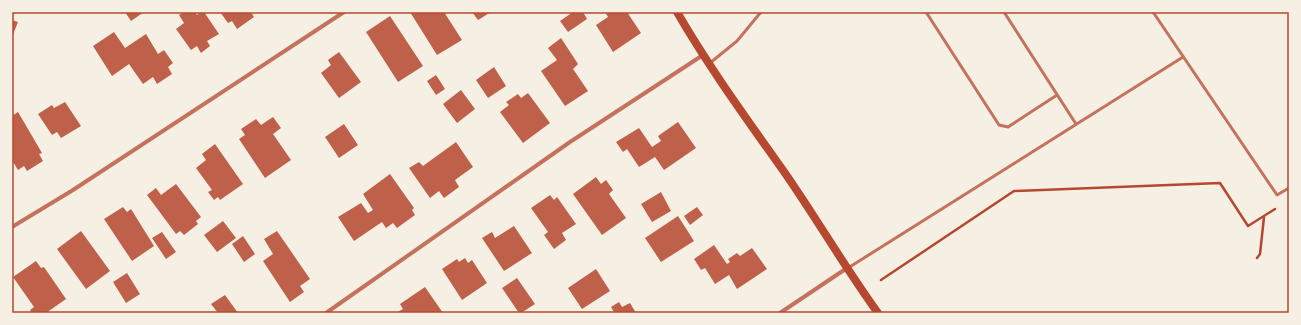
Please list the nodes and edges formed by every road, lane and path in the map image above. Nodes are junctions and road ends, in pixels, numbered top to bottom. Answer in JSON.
{"nodes":[{"id":1,"x":344,"y":12,"type":"edge"},
{"id":2,"x":677,"y":12,"type":"edge"},
{"id":3,"x":761,"y":12,"type":"edge"},
{"id":4,"x":926,"y":12,"type":"edge"},
{"id":5,"x":1004,"y":12,"type":"edge"},
{"id":6,"x":1153,"y":12,"type":"edge"},
{"id":7,"x":703,"y":55,"type":"junction"},
{"id":8,"x":1183,"y":57,"type":"junction"},
{"id":9,"x":709,"y":64,"type":"junction"},
{"id":10,"x":1057,"y":95,"type":"junction"},
{"id":11,"x":1076,"y":124,"type":"junction"},
{"id":12,"x":1289,"y":188,"type":"edge"},
{"id":13,"x":1276,"y":208,"type":"dead end"},
{"id":14,"x":1264,"y":216,"type":"junction"},
{"id":15,"x":12,"y":227,"type":"edge"},
{"id":16,"x":1257,"y":258,"type":"dead end"},
{"id":17,"x":848,"y":268,"type":"junction"},
{"id":18,"x":881,"y":280,"type":"dead end"},
{"id":19,"x":326,"y":313,"type":"edge"},
{"id":20,"x":780,"y":313,"type":"edge"},
{"id":21,"x":878,"y":313,"type":"edge"}],
"edges":[{"from":1,"to":15,"type":"street"},
{"from":2,"to":7,"type":"main road"},
{"from":3,"to":9,"type":"lane"},
{"from":4,"to":10,"type":"lane"},
{"from":5,"to":10,"type":"lane"},
{"from":6,"to":8,"type":"lane"},
{"from":7,"to":9,"type":"main road"},
{"from":7,"to":19,"type":"street"},
{"from":8,"to":11,"type":"lane"},
{"from":8,"to":12,"type":"lane"},
{"from":9,"to":17,"type":"main road"},
{"from":10,"to":11,"type":"lane"},
{"from":11,"to":17,"type":"lane"},
{"from":13,"to":14,"type":"path"},
{"from":14,"to":16,"type":"path"},
{"from":14,"to":18,"type":"path"},
{"from":17,"to":20,"type":"street"},
{"from":17,"to":21,"type":"main road"}]}
